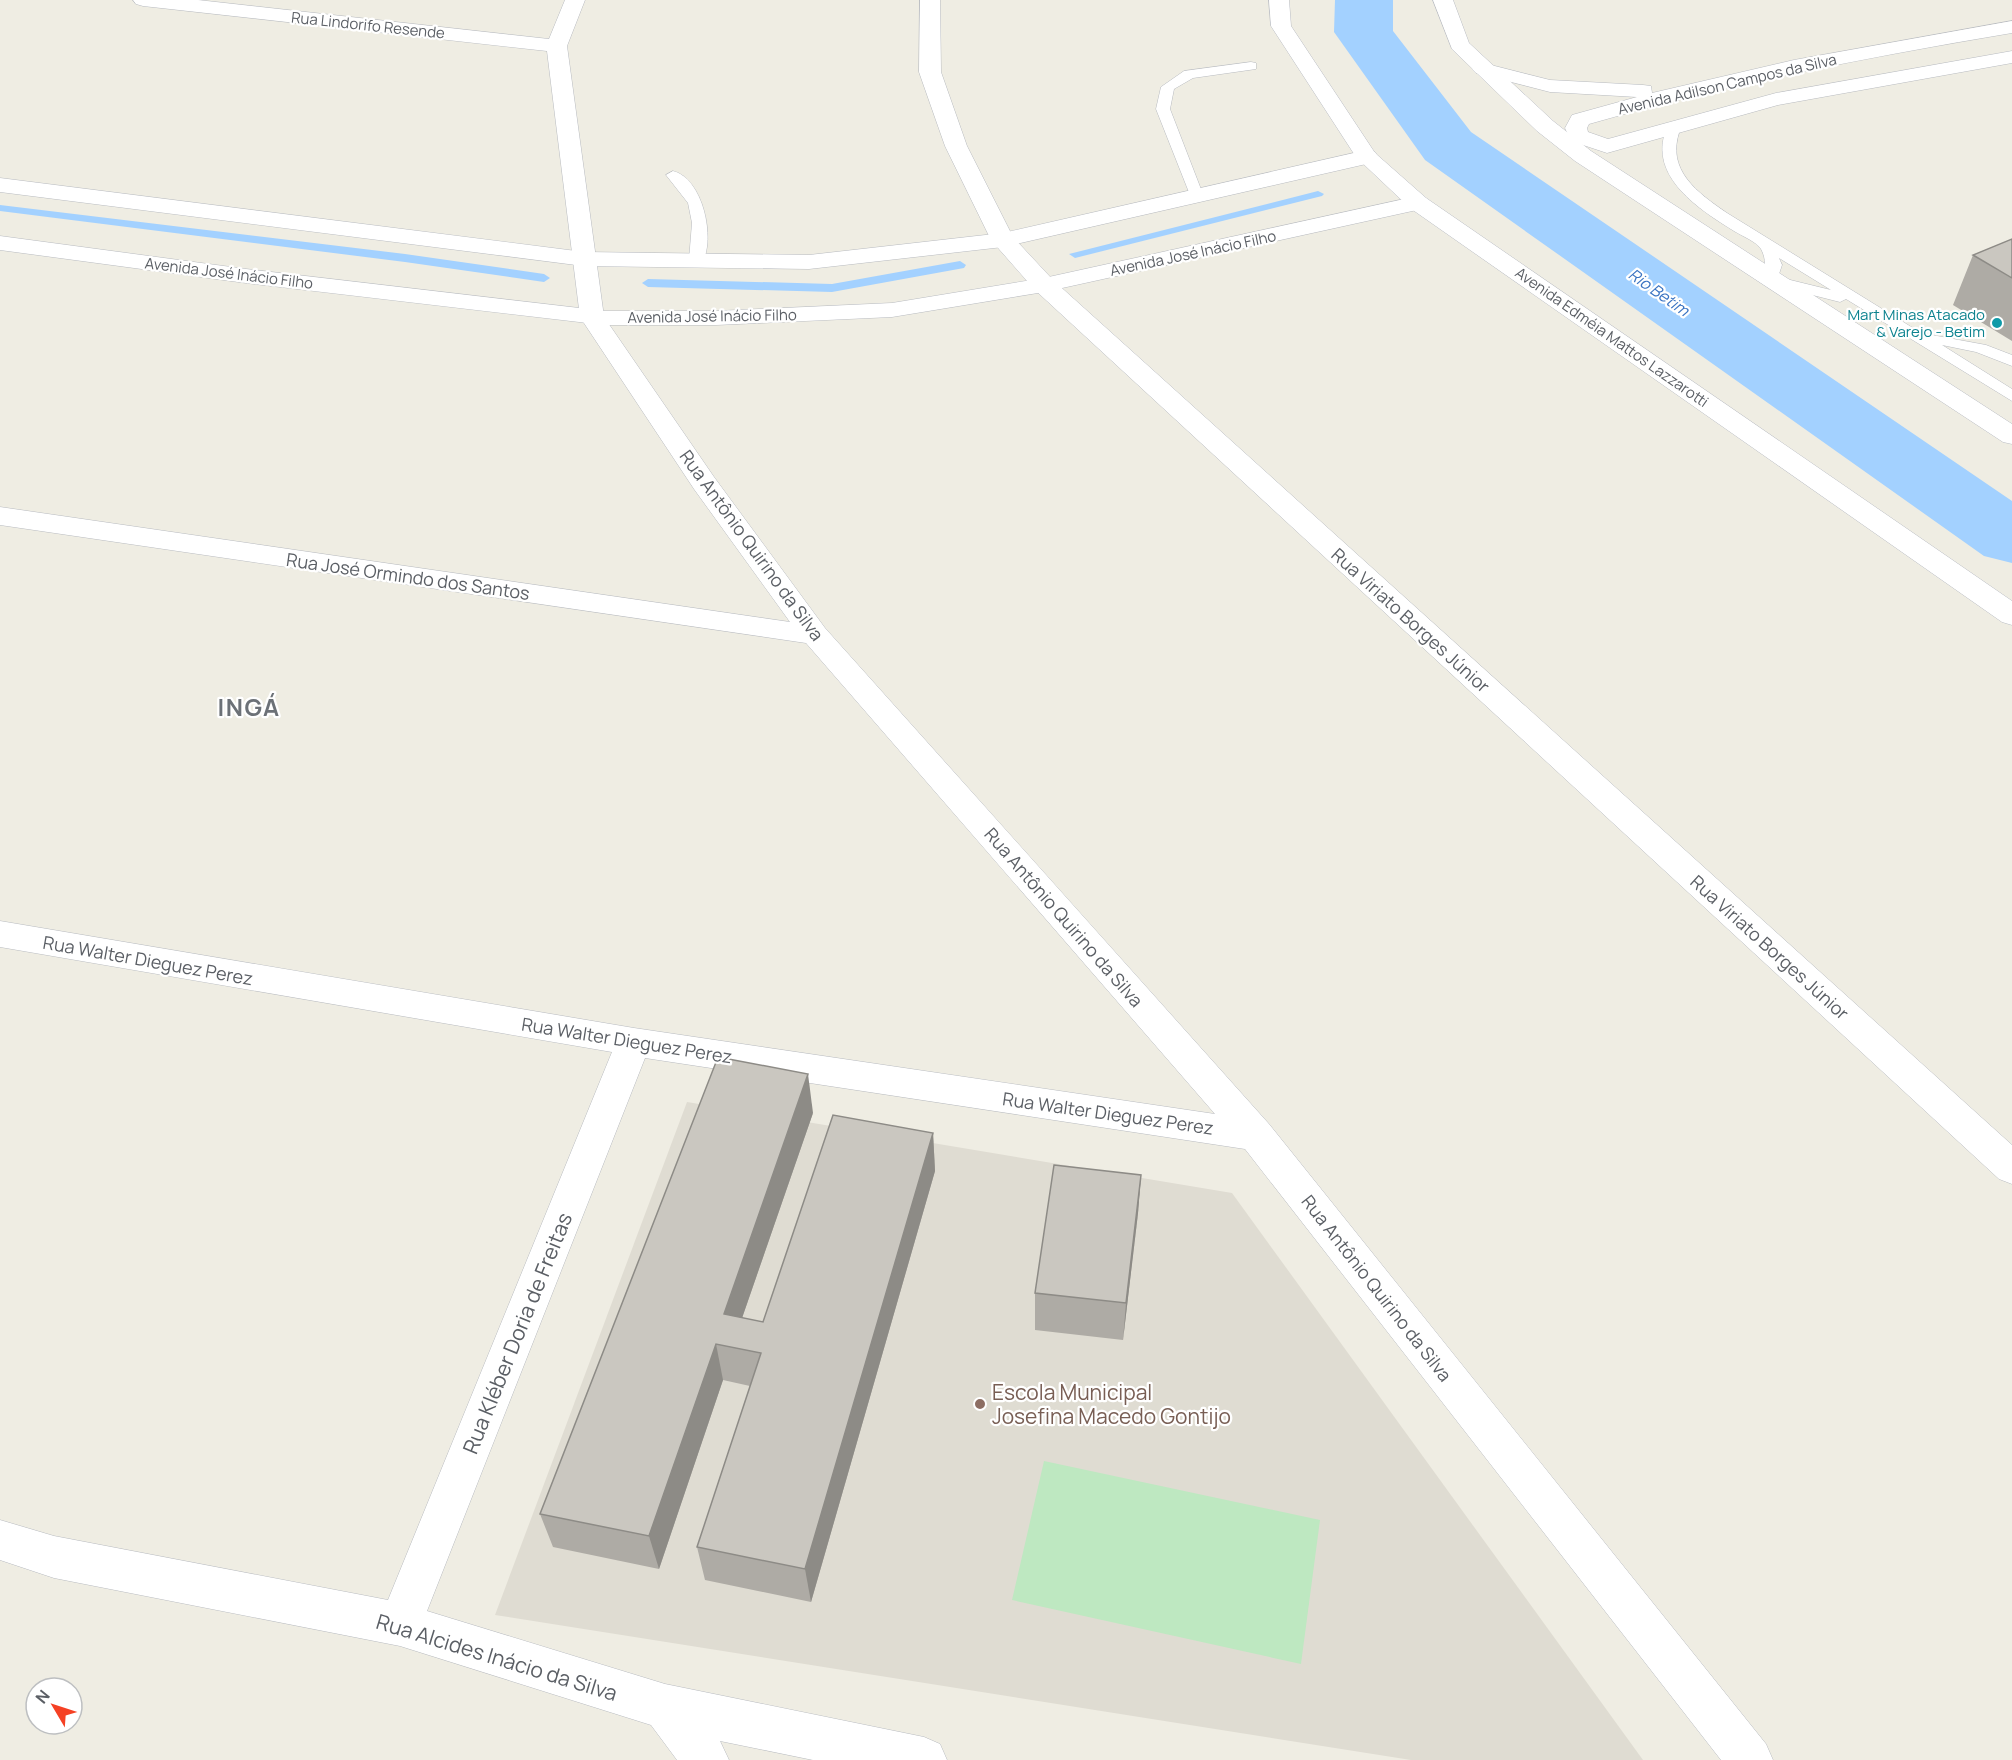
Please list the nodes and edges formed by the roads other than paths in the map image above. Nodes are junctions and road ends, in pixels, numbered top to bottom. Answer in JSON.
{"nodes":[{"id":1,"x":143,"y":0,"type":"edge"},
{"id":2,"x":575,"y":0,"type":"edge"},
{"id":3,"x":930,"y":0,"type":"edge"},
{"id":4,"x":1279,"y":0,"type":"edge"},
{"id":5,"x":1443,"y":0,"type":"edge"},
{"id":6,"x":2012,"y":27,"type":"edge"},
{"id":7,"x":557,"y":46,"type":"junction"},
{"id":8,"x":2012,"y":57,"type":"edge"},
{"id":9,"x":1251,"y":66,"type":"dead end"},
{"id":10,"x":1483,"y":69,"type":"junction"},
{"id":11,"x":1669,"y":94,"type":"junction"},
{"id":12,"x":1673,"y":130,"type":"junction"},
{"id":13,"x":1367,"y":157,"type":"junction"},
{"id":14,"x":673,"y":175,"type":"dead end"},
{"id":15,"x":0,"y":185,"type":"edge"},
{"id":16,"x":1197,"y":197,"type":"junction"},
{"id":17,"x":1419,"y":203,"type":"junction"},
{"id":18,"x":1003,"y":240,"type":"junction"},
{"id":19,"x":0,"y":243,"type":"edge"},
{"id":20,"x":1767,"y":244,"type":"junction"},
{"id":21,"x":584,"y":260,"type":"junction"},
{"id":22,"x":696,"y":260,"type":"junction"},
{"id":23,"x":1770,"y":280,"type":"junction"},
{"id":24,"x":1044,"y":285,"type":"junction"},
{"id":25,"x":1867,"y":305,"type":"junction"},
{"id":26,"x":592,"y":317,"type":"junction"},
{"id":27,"x":1914,"y":336,"type":"junction"},
{"id":28,"x":2012,"y":361,"type":"edge"},
{"id":29,"x":2012,"y":396,"type":"edge"},
{"id":30,"x":2012,"y":436,"type":"edge"},
{"id":31,"x":0,"y":516,"type":"edge"},
{"id":32,"x":2012,"y":615,"type":"edge"},
{"id":33,"x":815,"y":635,"type":"junction"},
{"id":34,"x":0,"y":934,"type":"edge"},
{"id":35,"x":633,"y":1042,"type":"junction"},
{"id":36,"x":1256,"y":1135,"type":"junction"},
{"id":37,"x":2012,"y":1168,"type":"edge"},
{"id":38,"x":0,"y":1540,"type":"edge"},
{"id":39,"x":400,"y":1624,"type":"junction"},
{"id":40,"x":665,"y":1707,"type":"junction"},
{"id":41,"x":706,"y":1760,"type":"edge"},
{"id":42,"x":924,"y":1760,"type":"edge"},
{"id":43,"x":1750,"y":1760,"type":"edge"}],
"edges":[{"from":1,"to":7,"type":"street","name":"Rua Lindorifo Resende"},
{"from":2,"to":7,"type":"street","name":"Rua Antônio Quirino da Silva"},
{"from":3,"to":18,"type":"street","name":"Rua Viriato Borges Júnior"},
{"from":4,"to":13,"type":"street","name":"Avenida Edméia Mattos Lazzarotti"},
{"from":5,"to":10,"type":"street"},
{"from":6,"to":11,"type":"street","name":"Avenida Adilson Campos da Silva"},
{"from":7,"to":21,"type":"street","name":"Rua Antônio Quirino da Silva"},
{"from":8,"to":12,"type":"street","name":"Avenida Adilson Campos da Silva"},
{"from":9,"to":16,"type":"lane"},
{"from":10,"to":11,"type":"street"},
{"from":10,"to":23,"type":"street"},
{"from":11,"to":12,"type":"street","name":"Avenida Adilson Campos da Silva"},
{"from":12,"to":20,"type":"lane"},
{"from":13,"to":16,"type":"street"},
{"from":13,"to":17,"type":"street","name":"Avenida Edméia Mattos Lazzarotti"},
{"from":14,"to":22,"type":"lane"},
{"from":15,"to":21,"type":"street"},
{"from":16,"to":18,"type":"street"},
{"from":17,"to":24,"type":"street","name":"Avenida José Inácio Filho"},
{"from":17,"to":32,"type":"street","name":"Avenida Edméia Mattos Lazzarotti"},
{"from":18,"to":22,"type":"street"},
{"from":18,"to":24,"type":"street","name":"Rua Viriato Borges Júnior"},
{"from":19,"to":26,"type":"street","name":"Avenida José Inácio Filho"},
{"from":20,"to":23,"type":"lane"},
{"from":20,"to":25,"type":"lane"},
{"from":21,"to":22,"type":"street"},
{"from":21,"to":26,"type":"street","name":"Rua Antônio Quirino da Silva"},
{"from":23,"to":25,"type":"lane"},
{"from":23,"to":30,"type":"street"},
{"from":24,"to":26,"type":"street","name":"Avenida José Inácio Filho"},
{"from":24,"to":37,"type":"street","name":"Rua Viriato Borges Júnior"},
{"from":25,"to":27,"type":"lane"},
{"from":26,"to":33,"type":"street","name":"Rua Antônio Quirino da Silva"},
{"from":27,"to":28,"type":"lane"},
{"from":27,"to":29,"type":"lane"},
{"from":31,"to":33,"type":"street","name":"Rua José Ormindo dos Santos"},
{"from":33,"to":36,"type":"street","name":"Rua Antônio Quirino da Silva"},
{"from":34,"to":35,"type":"street","name":"Rua Walter Dieguez Perez"},
{"from":35,"to":36,"type":"street","name":"Rua Walter Dieguez Perez"},
{"from":35,"to":39,"type":"street","name":"Rua Kléber Doria de Freitas"},
{"from":36,"to":43,"type":"street","name":"Rua Antônio Quirino da Silva"},
{"from":38,"to":39,"type":"street","name":"Rua Alcides Inácio da Silva"},
{"from":39,"to":40,"type":"street","name":"Rua Alcides Inácio da Silva"},
{"from":40,"to":41,"type":"street"},
{"from":40,"to":42,"type":"street","name":"Rua Alcides Inácio da Silva"}]}
